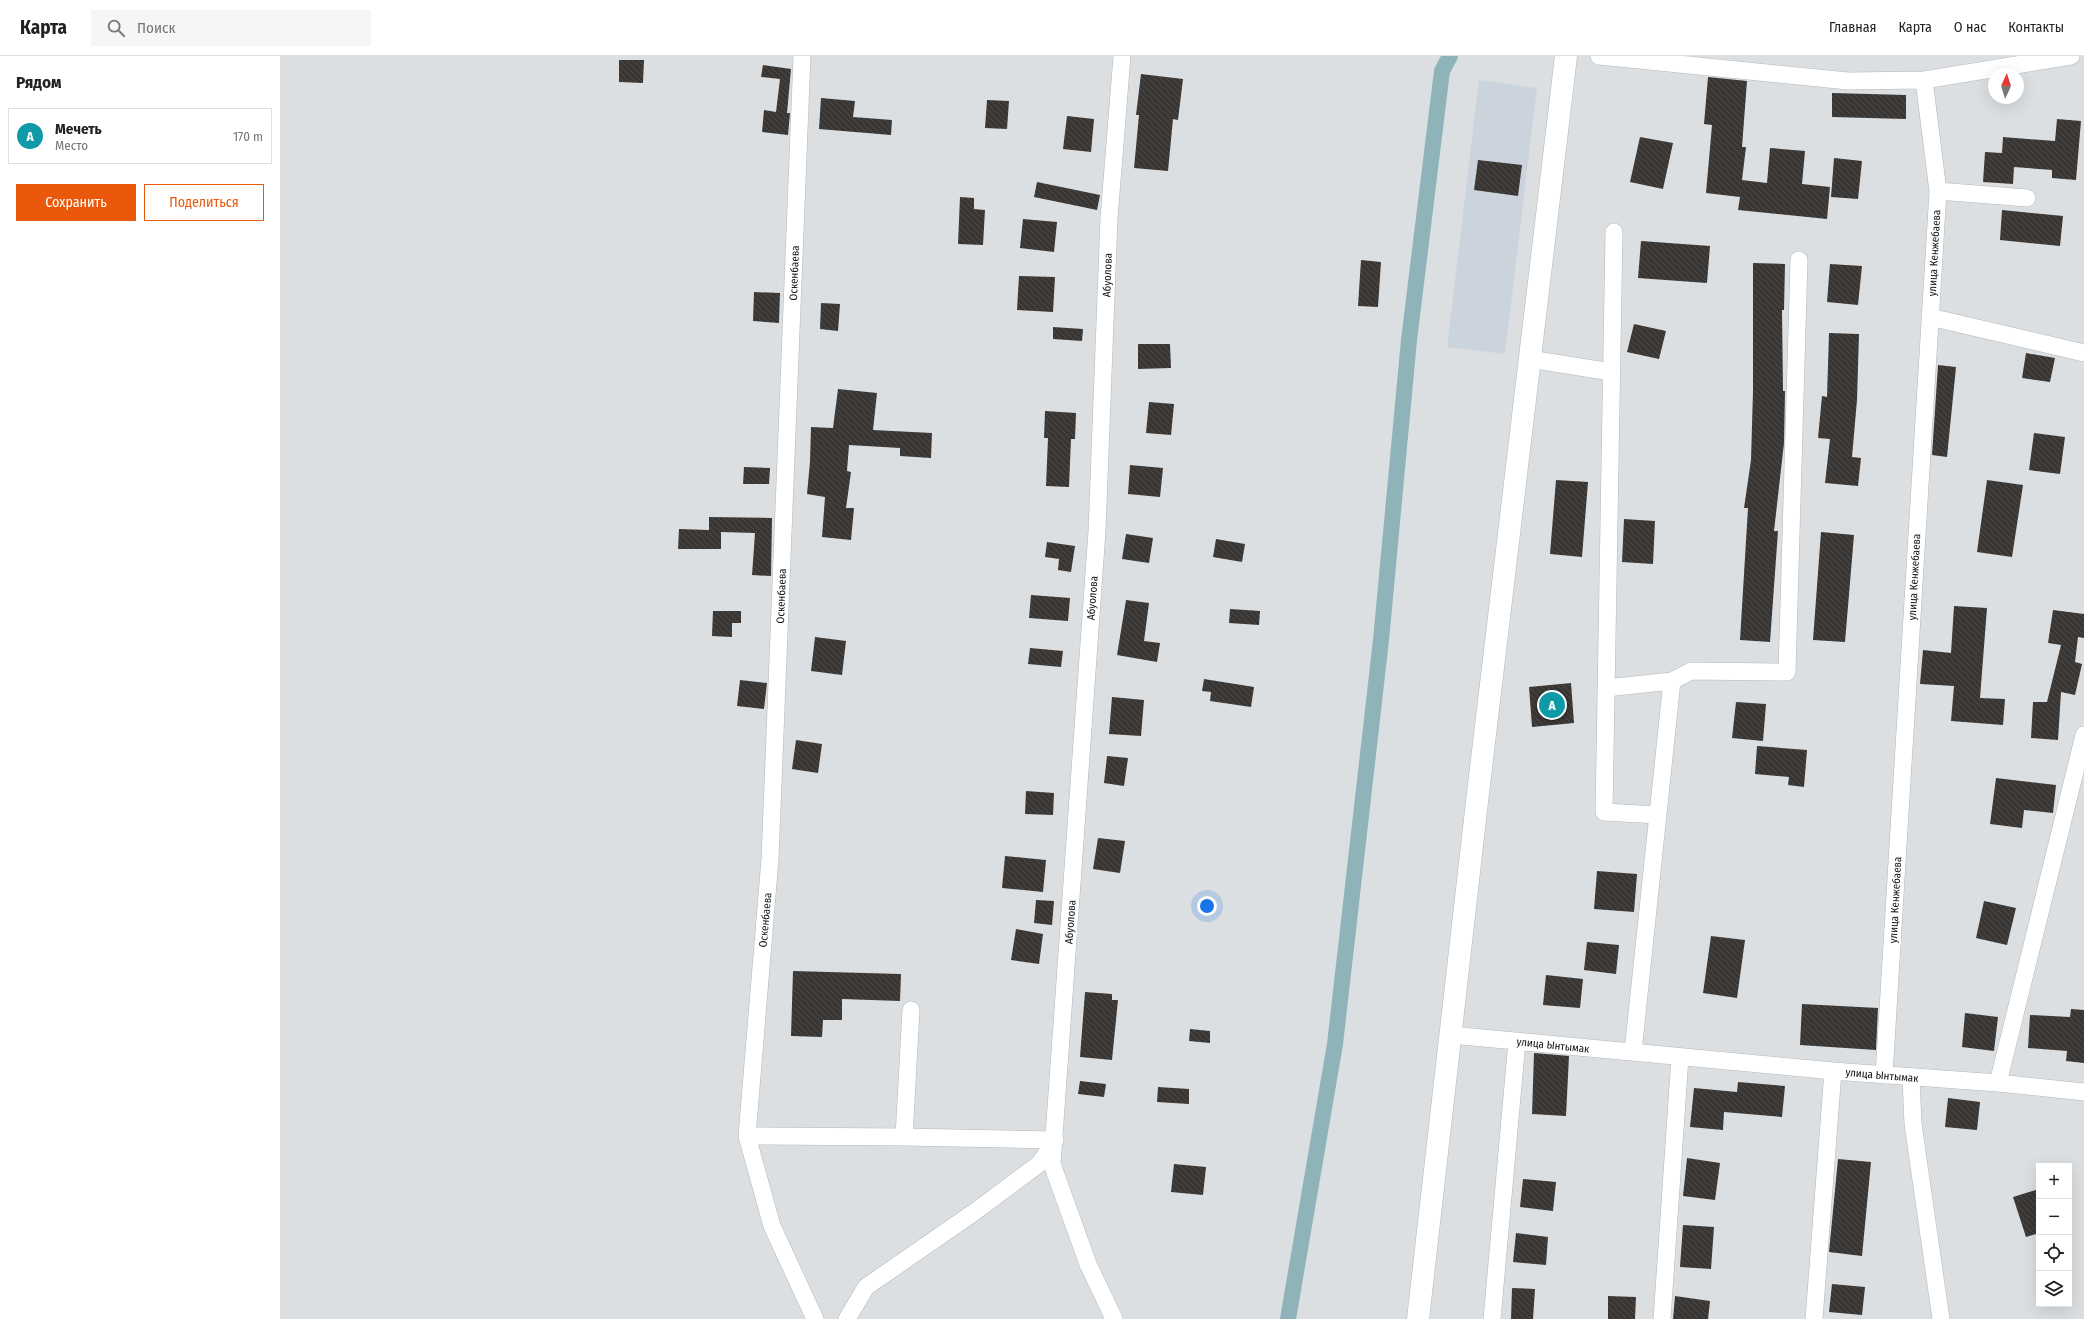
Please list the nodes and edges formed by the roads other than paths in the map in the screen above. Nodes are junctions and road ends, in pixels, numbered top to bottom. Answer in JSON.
{"nodes":[{"id":1,"x":802,"y":56,"type":"edge"},
{"id":2,"x":1122,"y":56,"type":"edge"},
{"id":3,"x":1566,"y":56,"type":"edge"},
{"id":4,"x":1599,"y":56,"type":"edge"},
{"id":5,"x":2071,"y":56,"type":"edge"},
{"id":6,"x":1924,"y":80,"type":"junction"},
{"id":7,"x":1938,"y":191,"type":"junction"},
{"id":8,"x":2026,"y":198,"type":"dead end"},
{"id":9,"x":1614,"y":232,"type":"dead end"},
{"id":10,"x":1799,"y":260,"type":"dead end"},
{"id":11,"x":1930,"y":317,"type":"junction"},
{"id":12,"x":2084,"y":353,"type":"edge"},
{"id":13,"x":1530,"y":358,"type":"junction"},
{"id":14,"x":1611,"y":372,"type":"junction"},
{"id":15,"x":1672,"y":681,"type":"junction"},
{"id":16,"x":1606,"y":688,"type":"junction"},
{"id":17,"x":2084,"y":736,"type":"edge"},
{"id":18,"x":1658,"y":815,"type":"junction"},
{"id":19,"x":911,"y":1010,"type":"dead end"},
{"id":20,"x":1451,"y":1035,"type":"junction"},
{"id":21,"x":1517,"y":1041,"type":"junction"},
{"id":22,"x":1633,"y":1052,"type":"junction"},
{"id":23,"x":1680,"y":1057,"type":"junction"},
{"id":24,"x":1833,"y":1071,"type":"junction"},
{"id":25,"x":1884,"y":1075,"type":"junction"},
{"id":26,"x":1911,"y":1078,"type":"junction"},
{"id":27,"x":1998,"y":1083,"type":"junction"},
{"id":28,"x":2084,"y":1092,"type":"edge"},
{"id":29,"x":747,"y":1136,"type":"junction"},
{"id":30,"x":904,"y":1136,"type":"junction"},
{"id":31,"x":1055,"y":1140,"type":"junction"},
{"id":32,"x":815,"y":1319,"type":"edge"},
{"id":33,"x":847,"y":1319,"type":"edge"},
{"id":34,"x":1114,"y":1319,"type":"edge"},
{"id":35,"x":1418,"y":1319,"type":"edge"},
{"id":36,"x":1492,"y":1319,"type":"edge"},
{"id":37,"x":1662,"y":1319,"type":"edge"},
{"id":38,"x":1814,"y":1319,"type":"edge"},
{"id":39,"x":1941,"y":1319,"type":"edge"}],
"edges":[{"from":1,"to":29,"type":"street","name":"Оскенбаева"},
{"from":2,"to":31,"type":"street","name":"Абуолова"},
{"from":3,"to":13,"type":"main road"},
{"from":4,"to":6,"type":"street"},
{"from":5,"to":6,"type":"street"},
{"from":6,"to":7,"type":"street","name":"улица Кенжебаева"},
{"from":7,"to":8,"type":"street"},
{"from":7,"to":11,"type":"street","name":"улица Кенжебаева"},
{"from":9,"to":14,"type":"street"},
{"from":10,"to":15,"type":"street"},
{"from":11,"to":12,"type":"street"},
{"from":11,"to":25,"type":"street","name":"улица Кенжебаева"},
{"from":13,"to":14,"type":"street"},
{"from":13,"to":20,"type":"main road"},
{"from":14,"to":16,"type":"street"},
{"from":15,"to":16,"type":"street"},
{"from":15,"to":18,"type":"street"},
{"from":16,"to":18,"type":"street"},
{"from":17,"to":27,"type":"street"},
{"from":18,"to":22,"type":"street"},
{"from":19,"to":30,"type":"street"},
{"from":20,"to":21,"type":"street","name":"улица Ынтымак"},
{"from":20,"to":35,"type":"main road"},
{"from":21,"to":22,"type":"street","name":"улица Ынтымак"},
{"from":21,"to":36,"type":"street"},
{"from":22,"to":23,"type":"street","name":"улица Ынтымак"},
{"from":23,"to":24,"type":"street","name":"улица Ынтымак"},
{"from":23,"to":37,"type":"street"},
{"from":24,"to":25,"type":"street","name":"улица Ынтымак"},
{"from":24,"to":38,"type":"street"},
{"from":25,"to":26,"type":"street","name":"улица Ынтымак"},
{"from":26,"to":27,"type":"street","name":"улица Ынтымак"},
{"from":26,"to":39,"type":"street"},
{"from":27,"to":28,"type":"street","name":"улица Ынтымак"},
{"from":29,"to":30,"type":"street"},
{"from":29,"to":32,"type":"street"},
{"from":30,"to":31,"type":"street"},
{"from":31,"to":33,"type":"street"},
{"from":31,"to":34,"type":"street","name":"Абуолова"}]}
